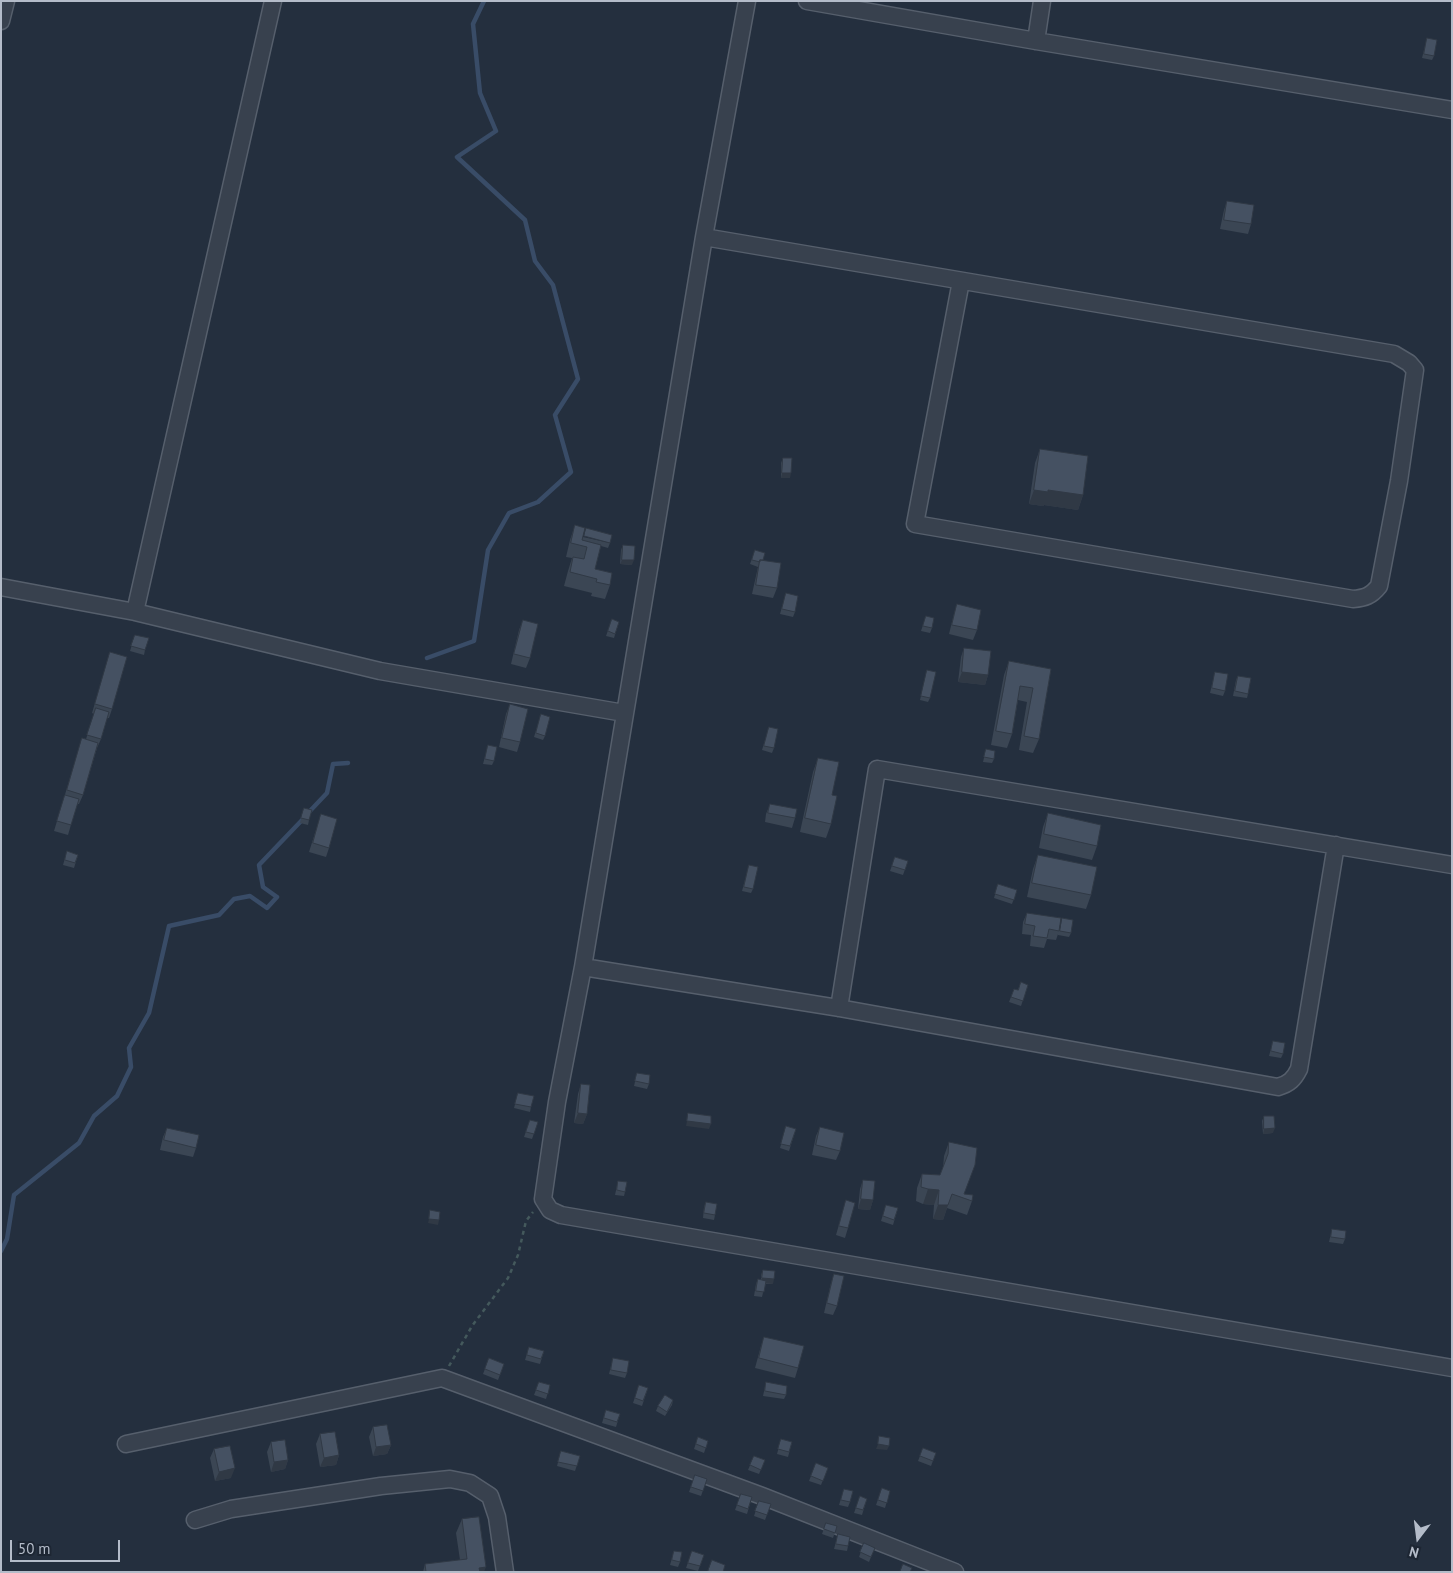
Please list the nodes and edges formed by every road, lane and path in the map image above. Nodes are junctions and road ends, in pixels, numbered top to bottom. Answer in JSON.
{"nodes":[{"id":1,"x":6,"y":1,"type":"edge"},
{"id":2,"x":273,"y":1,"type":"edge"},
{"id":3,"x":746,"y":1,"type":"edge"},
{"id":4,"x":807,"y":1,"type":"edge"},
{"id":5,"x":1042,"y":1,"type":"edge"},
{"id":6,"x":826,"y":3,"type":"edge"},
{"id":7,"x":1,"y":21,"type":"edge"},
{"id":8,"x":1036,"y":41,"type":"junction"},
{"id":9,"x":1452,"y":110,"type":"edge"},
{"id":10,"x":704,"y":238,"type":"junction"},
{"id":11,"x":961,"y":282,"type":"junction"},
{"id":12,"x":1,"y":586,"type":"edge"},
{"id":13,"x":135,"y":612,"type":"junction"},
{"id":14,"x":624,"y":713,"type":"junction"},
{"id":15,"x":1336,"y":845,"type":"junction"},
{"id":16,"x":1452,"y":865,"type":"edge"},
{"id":17,"x":583,"y":967,"type":"junction"},
{"id":18,"x":839,"y":1008,"type":"junction"},
{"id":19,"x":542,"y":1199,"type":"junction"},
{"id":20,"x":1452,"y":1368,"type":"edge"},
{"id":21,"x":442,"y":1378,"type":"junction"},
{"id":22,"x":126,"y":1444,"type":"dead end"},
{"id":23,"x":195,"y":1520,"type":"dead end"},
{"id":24,"x":505,"y":1572,"type":"edge"},
{"id":25,"x":955,"y":1572,"type":"edge"}],
"edges":[{"from":1,"to":7,"type":"street"},
{"from":2,"to":13,"type":"street"},
{"from":3,"to":10,"type":"street"},
{"from":4,"to":6,"type":"street"},
{"from":5,"to":8,"type":"street"},
{"from":6,"to":8,"type":"street"},
{"from":8,"to":9,"type":"street"},
{"from":10,"to":11,"type":"street"},
{"from":10,"to":14,"type":"street"},
{"from":11,"to":11,"type":"street"},
{"from":12,"to":13,"type":"street"},
{"from":13,"to":14,"type":"street"},
{"from":14,"to":17,"type":"street"},
{"from":15,"to":16,"type":"street"},
{"from":15,"to":18,"type":"street"},
{"from":15,"to":18,"type":"street"},
{"from":17,"to":18,"type":"street"},
{"from":17,"to":19,"type":"street"},
{"from":19,"to":20,"type":"street"},
{"from":19,"to":21,"type":"path"},
{"from":21,"to":22,"type":"street"},
{"from":21,"to":25,"type":"street"},
{"from":23,"to":24,"type":"street"}]}
